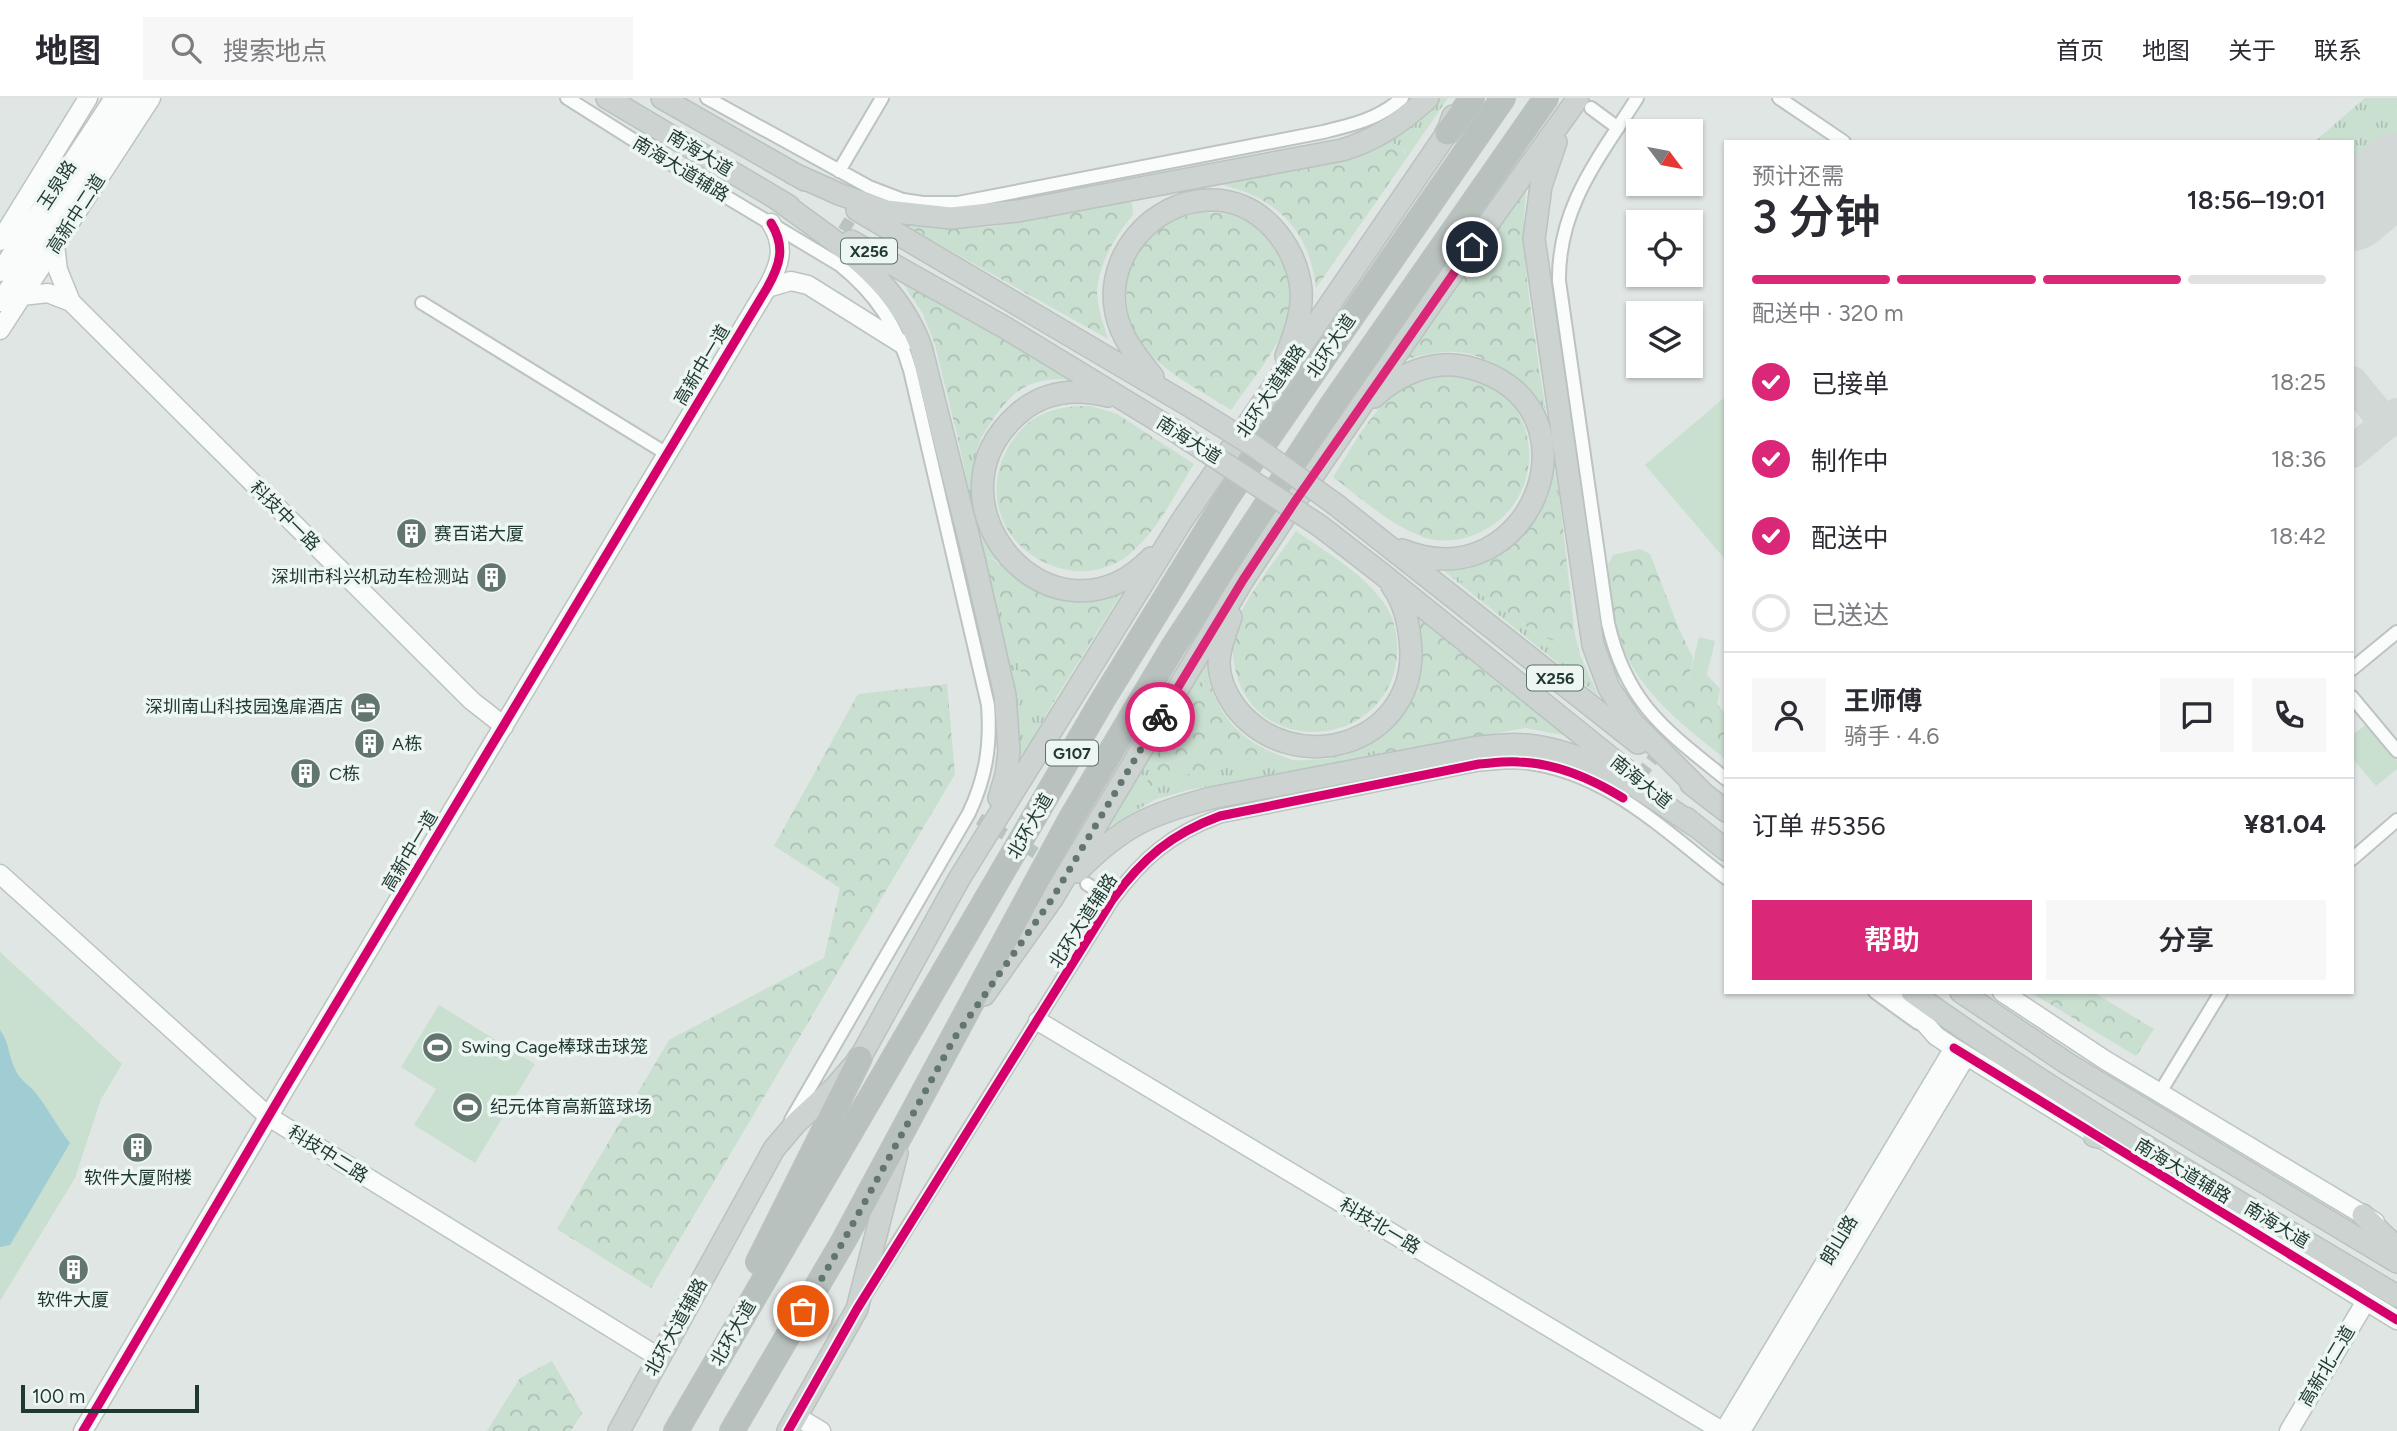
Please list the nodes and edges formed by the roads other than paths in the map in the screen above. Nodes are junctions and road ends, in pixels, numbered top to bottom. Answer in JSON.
{"nodes":[{"id":1,"x":88,"y":98,"type":"edge"},
{"id":2,"x":114,"y":98,"type":"edge"},
{"id":3,"x":132,"y":98,"type":"edge"},
{"id":4,"x":151,"y":98,"type":"edge"},
{"id":5,"x":567,"y":98,"type":"edge"},
{"id":6,"x":607,"y":98,"type":"edge"},
{"id":7,"x":662,"y":98,"type":"edge"},
{"id":8,"x":707,"y":98,"type":"edge"},
{"id":9,"x":882,"y":98,"type":"edge"},
{"id":10,"x":1402,"y":98,"type":"edge"},
{"id":11,"x":1429,"y":98,"type":"edge"},
{"id":12,"x":1460,"y":98,"type":"edge"},
{"id":13,"x":1472,"y":98,"type":"edge"},
{"id":14,"x":1503,"y":98,"type":"edge"},
{"id":15,"x":1546,"y":98,"type":"edge"},
{"id":16,"x":1637,"y":98,"type":"edge"},
{"id":17,"x":1779,"y":98,"type":"edge"},
{"id":18,"x":1579,"y":106,"type":"edge"},
{"id":19,"x":1618,"y":128,"type":"junction"},
{"id":20,"x":1447,"y":133,"type":"junction"},
{"id":21,"x":1841,"y":140,"type":"edge"},
{"id":22,"x":839,"y":171,"type":"junction"},
{"id":23,"x":792,"y":173,"type":"junction"},
{"id":24,"x":777,"y":199,"type":"junction"},
{"id":25,"x":771,"y":223,"type":"junction"},
{"id":26,"x":0,"y":241,"type":"edge"},
{"id":27,"x":55,"y":245,"type":"junction"},
{"id":28,"x":0,"y":272,"type":"edge"},
{"id":29,"x":767,"y":288,"type":"junction"},
{"id":30,"x":23,"y":296,"type":"junction"},
{"id":31,"x":0,"y":302,"type":"edge"},
{"id":32,"x":71,"y":302,"type":"junction"},
{"id":33,"x":422,"y":303,"type":"dead end"},
{"id":34,"x":0,"y":330,"type":"edge"},
{"id":35,"x":902,"y":344,"type":"junction"},
{"id":36,"x":1161,"y":387,"type":"junction"},
{"id":37,"x":1265,"y":401,"type":"junction"},
{"id":38,"x":1131,"y":403,"type":"junction"},
{"id":39,"x":1353,"y":418,"type":"junction"},
{"id":40,"x":667,"y":454,"type":"junction"},
{"id":41,"x":1181,"y":522,"type":"junction"},
{"id":42,"x":1386,"y":544,"type":"junction"},
{"id":43,"x":1382,"y":574,"type":"junction"},
{"id":44,"x":1243,"y":580,"type":"junction"},
{"id":45,"x":2397,"y":632,"type":"edge"},
{"id":46,"x":2354,"y":667,"type":"edge"},
{"id":47,"x":2354,"y":699,"type":"edge"},
{"id":48,"x":504,"y":726,"type":"junction"},
{"id":49,"x":2397,"y":751,"type":"edge"},
{"id":50,"x":1724,"y":778,"type":"edge"},
{"id":51,"x":1703,"y":793,"type":"junction"},
{"id":52,"x":1724,"y":809,"type":"edge"},
{"id":53,"x":2397,"y":820,"type":"edge"},
{"id":54,"x":1697,"y":827,"type":"junction"},
{"id":55,"x":1724,"y":848,"type":"edge"},
{"id":56,"x":2354,"y":857,"type":"edge"},
{"id":57,"x":0,"y":874,"type":"edge"},
{"id":58,"x":1724,"y":876,"type":"edge"},
{"id":59,"x":959,"y":878,"type":"junction"},
{"id":60,"x":1087,"y":884,"type":"dead end"},
{"id":61,"x":1052,"y":899,"type":"junction"},
{"id":62,"x":1112,"y":900,"type":"junction"},
{"id":63,"x":1878,"y":994,"type":"edge"},
{"id":64,"x":1899,"y":994,"type":"edge"},
{"id":65,"x":1915,"y":994,"type":"edge"},
{"id":66,"x":1964,"y":994,"type":"edge"},
{"id":67,"x":2005,"y":994,"type":"edge"},
{"id":68,"x":2220,"y":994,"type":"edge"},
{"id":69,"x":1038,"y":1021,"type":"junction"},
{"id":70,"x":1936,"y":1036,"type":"junction"},
{"id":71,"x":955,"y":1037,"type":"junction"},
{"id":72,"x":1960,"y":1052,"type":"junction"},
{"id":73,"x":860,"y":1058,"type":"junction"},
{"id":74,"x":2160,"y":1094,"type":"junction"},
{"id":75,"x":269,"y":1117,"type":"junction"},
{"id":76,"x":904,"y":1127,"type":"junction"},
{"id":77,"x":2094,"y":1136,"type":"junction"},
{"id":78,"x":2149,"y":1148,"type":"junction"},
{"id":79,"x":774,"y":1149,"type":"junction"},
{"id":80,"x":2363,"y":1215,"type":"junction"},
{"id":81,"x":2397,"y":1235,"type":"edge"},
{"id":82,"x":2397,"y":1248,"type":"edge"},
{"id":83,"x":2397,"y":1262,"type":"edge"},
{"id":84,"x":2397,"y":1296,"type":"edge"},
{"id":85,"x":2366,"y":1301,"type":"junction"},
{"id":86,"x":857,"y":1309,"type":"junction"},
{"id":87,"x":2397,"y":1320,"type":"edge"},
{"id":88,"x":660,"y":1358,"type":"junction"},
{"id":89,"x":792,"y":1423,"type":"edge"},
{"id":90,"x":676,"y":1429,"type":"edge"},
{"id":91,"x":83,"y":1431,"type":"edge"},
{"id":92,"x":619,"y":1431,"type":"edge"},
{"id":93,"x":732,"y":1431,"type":"edge"},
{"id":94,"x":821,"y":1431,"type":"edge"},
{"id":95,"x":1723,"y":1431,"type":"edge"},
{"id":96,"x":1741,"y":1431,"type":"edge"},
{"id":97,"x":2289,"y":1431,"type":"edge"}],
"edges":[{"from":1,"to":26,"type":"street"},
{"from":2,"to":28,"type":"street","name":"玉泉路"},
{"from":3,"to":31,"type":"street","name":"玉泉路"},
{"from":4,"to":27,"type":"street","name":"高新中二道"},
{"from":5,"to":25,"type":"street","name":"南海大道辅路"},
{"from":6,"to":24,"type":"main road","name":"南海大道","number":"X256"},
{"from":7,"to":23,"type":"main road","name":"南海大道","number":"X256"},
{"from":8,"to":22,"type":"street"},
{"from":9,"to":22,"type":"street"},
{"from":10,"to":22,"type":"street"},
{"from":11,"to":23,"type":"main road"},
{"from":12,"to":20,"type":"main road","name":"北环大道辅路"},
{"from":13,"to":20,"type":"highway"},
{"from":14,"to":90,"type":"highway","name":"北环大道","number":"G107"},
{"from":15,"to":71,"type":"highway","name":"北环大道","number":"G107"},
{"from":16,"to":19,"type":"street"},
{"from":17,"to":21,"type":"street"},
{"from":18,"to":19,"type":"street"},
{"from":18,"to":39,"type":"main road"},
{"from":18,"to":51,"type":"main road"},
{"from":19,"to":50,"type":"street"},
{"from":20,"to":37,"type":"main road","name":"北环大道辅路"},
{"from":23,"to":36,"type":"main road","name":"南海大道","number":"X256"},
{"from":24,"to":38,"type":"main road","name":"南海大道","number":"X256"},
{"from":24,"to":59,"type":"main road"},
{"from":25,"to":29,"type":"street","name":"高新中一道"},
{"from":25,"to":35,"type":"street","name":"南海大道辅路"},
{"from":27,"to":30,"type":"street","name":"高新中二道"},
{"from":27,"to":32,"type":"street","name":"科技中一路"},
{"from":29,"to":35,"type":"street"},
{"from":29,"to":40,"type":"street","name":"高新中一道"},
{"from":30,"to":32,"type":"street"},
{"from":30,"to":34,"type":"street","name":"高新中二道"},
{"from":32,"to":48,"type":"street","name":"科技中一路"},
{"from":33,"to":40,"type":"street"},
{"from":35,"to":79,"type":"street","name":"南海大道辅路"},
{"from":36,"to":37,"type":"main road"},
{"from":36,"to":42,"type":"main road","name":"南海大道","number":"X256","bridge":true},
{"from":37,"to":41,"type":"main road","name":"北环大道辅路"},
{"from":38,"to":41,"type":"main road"},
{"from":38,"to":43,"type":"main road","name":"南海大道","number":"X256","bridge":true},
{"from":39,"to":42,"type":"main road"},
{"from":39,"to":44,"type":"main road"},
{"from":40,"to":48,"type":"street","name":"高新中一道"},
{"from":41,"to":59,"type":"main road","name":"北环大道辅路"},
{"from":42,"to":51,"type":"main road","name":"南海大道","number":"X256"},
{"from":43,"to":44,"type":"main road"},
{"from":43,"to":54,"type":"main road","name":"南海大道","number":"X256"},
{"from":44,"to":61,"type":"main road"},
{"from":45,"to":46,"type":"street"},
{"from":47,"to":49,"type":"street"},
{"from":48,"to":75,"type":"street","name":"高新中一道"},
{"from":51,"to":52,"type":"main road","name":"南海大道","number":"X256"},
{"from":53,"to":56,"type":"street"},
{"from":54,"to":55,"type":"main road","name":"南海大道","number":"X256"},
{"from":54,"to":61,"type":"main road"},
{"from":57,"to":75,"type":"street","name":"科技中二路"},
{"from":58,"to":62,"type":"street","name":"北环大道辅路"},
{"from":59,"to":73,"type":"main road","name":"北环大道辅路"},
{"from":60,"to":62,"type":"street"},
{"from":61,"to":71,"type":"main road"},
{"from":62,"to":69,"type":"street","name":"北环大道辅路"},
{"from":63,"to":70,"type":"street"},
{"from":64,"to":70,"type":"street"},
{"from":65,"to":78,"type":"main road","name":"南海大道"},
{"from":66,"to":83,"type":"main road","name":"南海大道"},
{"from":67,"to":74,"type":"street"},
{"from":68,"to":74,"type":"street"},
{"from":69,"to":86,"type":"street","name":"北环大道辅路"},
{"from":69,"to":95,"type":"street","name":"科技北一路"},
{"from":70,"to":72,"type":"street","name":"南海大道辅路"},
{"from":71,"to":76,"type":"highway","name":"北环大道","number":"G107"},
{"from":72,"to":77,"type":"street","name":"南海大道辅路"},
{"from":72,"to":95,"type":"street","name":"朗山路"},
{"from":72,"to":96,"type":"street","name":"朗山路"},
{"from":73,"to":79,"type":"main road","name":"北环大道辅路"},
{"from":73,"to":90,"type":"highway"},
{"from":74,"to":80,"type":"street"},
{"from":75,"to":88,"type":"street","name":"科技中二路"},
{"from":75,"to":91,"type":"street","name":"高新中一道"},
{"from":76,"to":86,"type":"main road"},
{"from":76,"to":93,"type":"highway","name":"北环大道","number":"G107"},
{"from":77,"to":78,"type":"main road"},
{"from":77,"to":85,"type":"street","name":"南海大道辅路"},
{"from":78,"to":84,"type":"main road","name":"南海大道"},
{"from":79,"to":88,"type":"main road","name":"北环大道辅路"},
{"from":80,"to":81,"type":"street"},
{"from":80,"to":82,"type":"main road"},
{"from":85,"to":87,"type":"street","name":"南海大道辅路"},
{"from":85,"to":97,"type":"street","name":"高新北二道"},
{"from":86,"to":89,"type":"main road","name":"北环大道辅路"},
{"from":88,"to":92,"type":"main road","name":"北环大道辅路"},
{"from":89,"to":94,"type":"street"}]}
